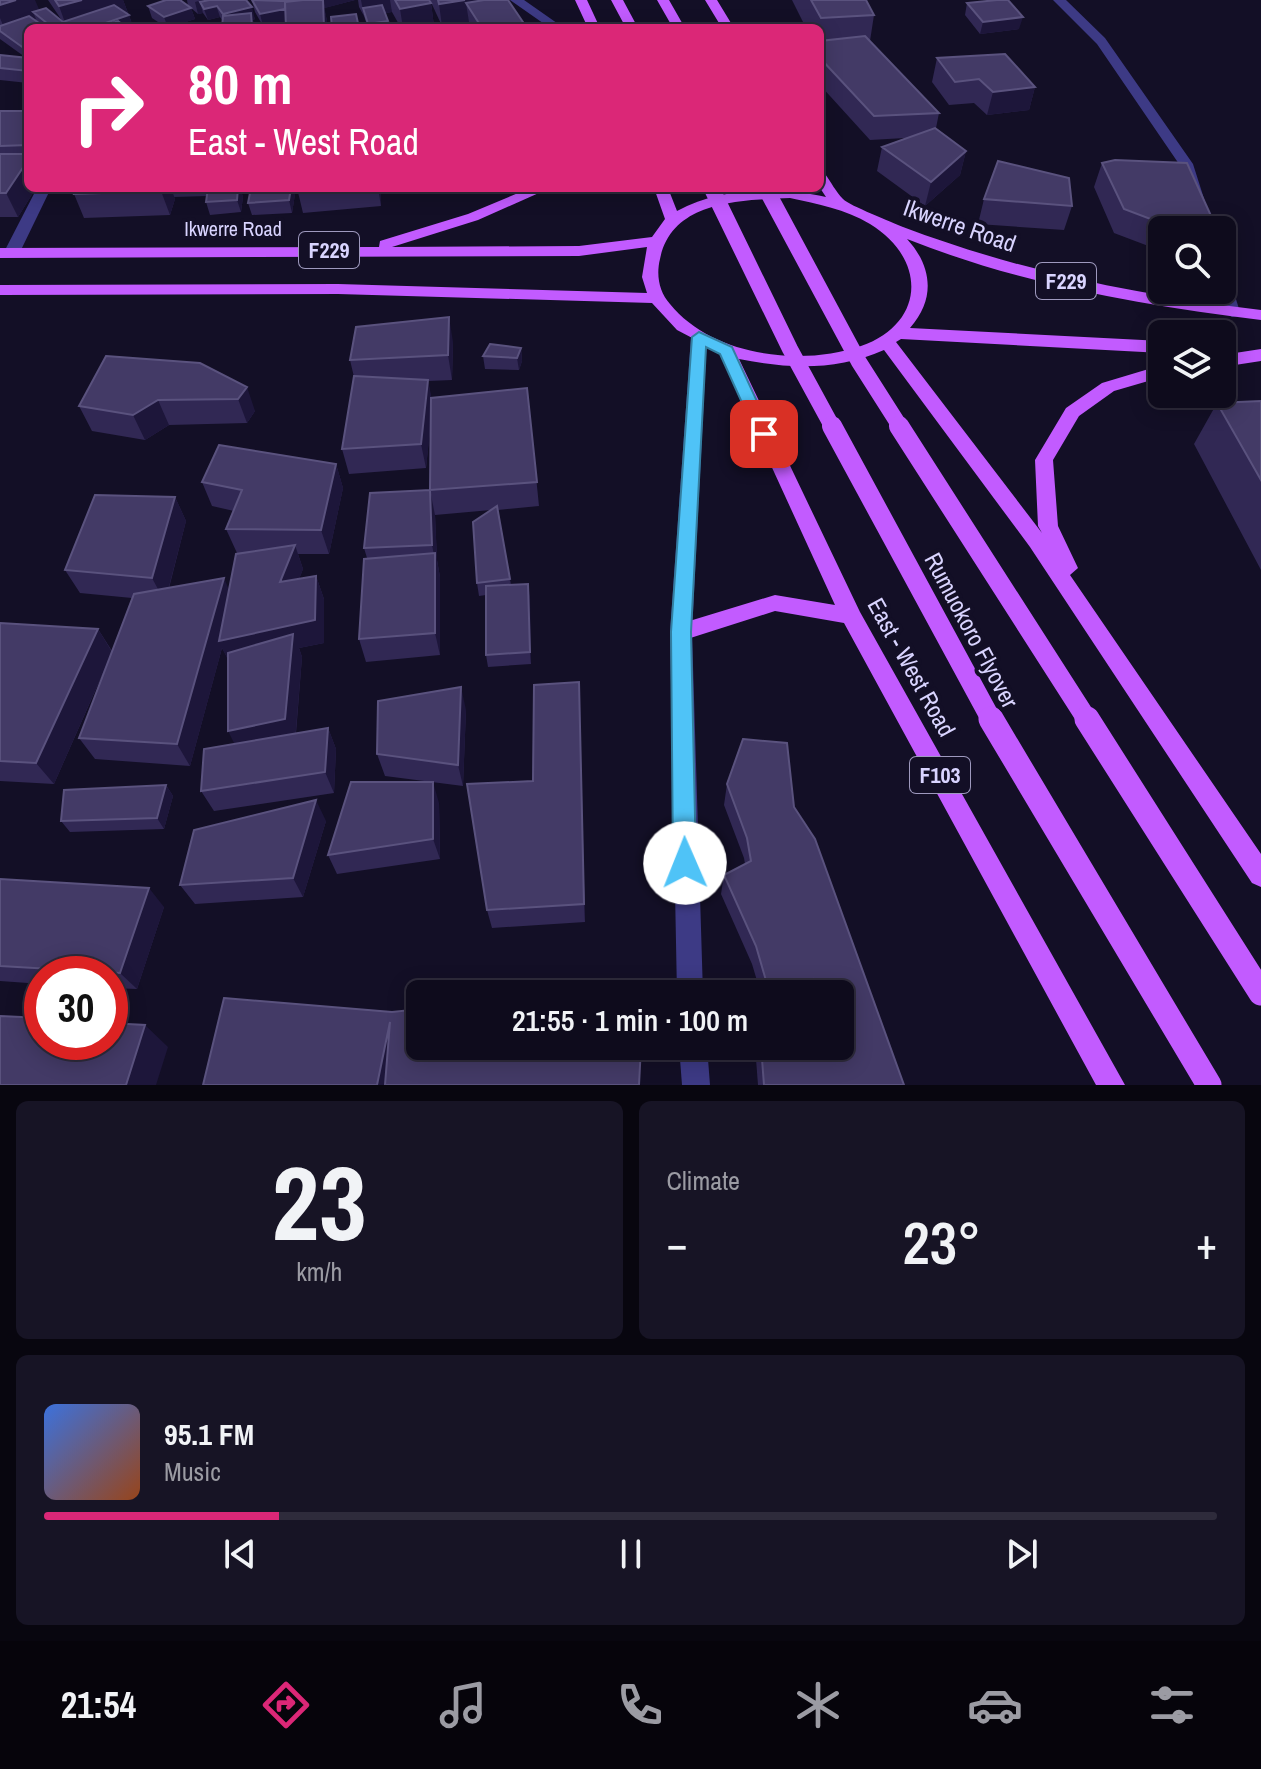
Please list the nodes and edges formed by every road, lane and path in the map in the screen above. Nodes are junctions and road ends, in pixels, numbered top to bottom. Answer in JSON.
{"nodes":[{"id":1,"x":516,"y":0,"type":"edge"},
{"id":2,"x":581,"y":0,"type":"edge"},
{"id":3,"x":617,"y":0,"type":"edge"},
{"id":4,"x":663,"y":0,"type":"edge"},
{"id":5,"x":711,"y":0,"type":"edge"},
{"id":6,"x":1059,"y":0,"type":"edge"},
{"id":7,"x":552,"y":24,"type":"edge"},
{"id":8,"x":592,"y":24,"type":"edge"},
{"id":9,"x":630,"y":24,"type":"edge"},
{"id":10,"x":677,"y":24,"type":"edge"},
{"id":11,"x":726,"y":24,"type":"edge"},
{"id":12,"x":824,"y":183,"type":"edge"},
{"id":13,"x":42,"y":192,"type":"edge"},
{"id":14,"x":533,"y":192,"type":"edge"},
{"id":15,"x":662,"y":192,"type":"edge"},
{"id":16,"x":713,"y":192,"type":"edge"},
{"id":17,"x":767,"y":192,"type":"edge"},
{"id":18,"x":838,"y":203,"type":"junction"},
{"id":19,"x":1202,"y":216,"type":"edge"},
{"id":20,"x":673,"y":221,"type":"junction"},
{"id":21,"x":879,"y":222,"type":"junction"},
{"id":22,"x":657,"y":241,"type":"junction"},
{"id":23,"x":365,"y":250,"type":"junction"},
{"id":24,"x":6,"y":252,"type":"edge"},
{"id":25,"x":0,"y":290,"type":"edge"},
{"id":26,"x":655,"y":298,"type":"junction"},
{"id":27,"x":1230,"y":304,"type":"edge"},
{"id":28,"x":1232,"y":312,"type":"junction"},
{"id":29,"x":1261,"y":315,"type":"edge"},
{"id":30,"x":699,"y":337,"type":"junction"},
{"id":31,"x":891,"y":337,"type":"junction"},
{"id":32,"x":1148,"y":346,"type":"edge"},
{"id":33,"x":727,"y":351,"type":"junction"},
{"id":34,"x":1236,"y":353,"type":"edge"},
{"id":35,"x":1261,"y":354,"type":"edge"},
{"id":36,"x":1236,"y":358,"type":"edge"},
{"id":37,"x":1148,"y":375,"type":"edge"},
{"id":38,"x":851,"y":616,"type":"junction"},
{"id":39,"x":1096,"y":625,"type":"junction"},
{"id":40,"x":681,"y":632,"type":"junction"},
{"id":41,"x":1261,"y":875,"type":"edge"},
{"id":42,"x":689,"y":980,"type":"edge"},
{"id":43,"x":1261,"y":993,"type":"edge"},
{"id":44,"x":694,"y":1060,"type":"edge"},
{"id":45,"x":696,"y":1085,"type":"edge"},
{"id":46,"x":1111,"y":1085,"type":"edge"},
{"id":47,"x":1209,"y":1085,"type":"edge"}],
"edges":[{"from":1,"to":7,"type":"street"},
{"from":2,"to":8,"type":"main road"},
{"from":3,"to":9,"type":"main road"},
{"from":4,"to":10,"type":"main road"},
{"from":5,"to":11,"type":"main road"},
{"from":6,"to":19,"type":"street"},
{"from":12,"to":18,"type":"main road"},
{"from":13,"to":24,"type":"street"},
{"from":14,"to":23,"type":"main road"},
{"from":15,"to":20,"type":"main road"},
{"from":16,"to":47,"type":"main road","name":"Rumuokoro Flyover","bridge":true},
{"from":17,"to":43,"type":"main road","name":"Rumuokoro Flyover","bridge":true},
{"from":18,"to":20,"type":"main road"},
{"from":18,"to":21,"type":"main road"},
{"from":20,"to":22,"type":"main road"},
{"from":21,"to":28,"type":"main road","name":"Ikwerre Road","number":"F229"},
{"from":21,"to":31,"type":"main road"},
{"from":22,"to":23,"type":"main road","name":"Ikwerre Road","number":"F229"},
{"from":22,"to":26,"type":"main road"},
{"from":23,"to":24,"type":"main road","name":"Ikwerre Road","number":"F229"},
{"from":25,"to":26,"type":"main road","number":"F229"},
{"from":26,"to":30,"type":"main road"},
{"from":27,"to":28,"type":"street"},
{"from":28,"to":29,"type":"main road","name":"Ikwerre Road","number":"F229"},
{"from":30,"to":33,"type":"main road"},
{"from":30,"to":40,"type":"street"},
{"from":31,"to":32,"type":"main road"},
{"from":31,"to":33,"type":"main road"},
{"from":31,"to":39,"type":"main road"},
{"from":33,"to":38,"type":"main road","name":"East - West Road","number":"F103"},
{"from":34,"to":35,"type":"main road"},
{"from":35,"to":36,"type":"main road"},
{"from":37,"to":39,"type":"main road"},
{"from":38,"to":40,"type":"main road"},
{"from":38,"to":46,"type":"main road","name":"East - West Road","number":"F103"},
{"from":39,"to":41,"type":"main road"},
{"from":40,"to":42,"type":"street"},
{"from":44,"to":45,"type":"street"}]}
